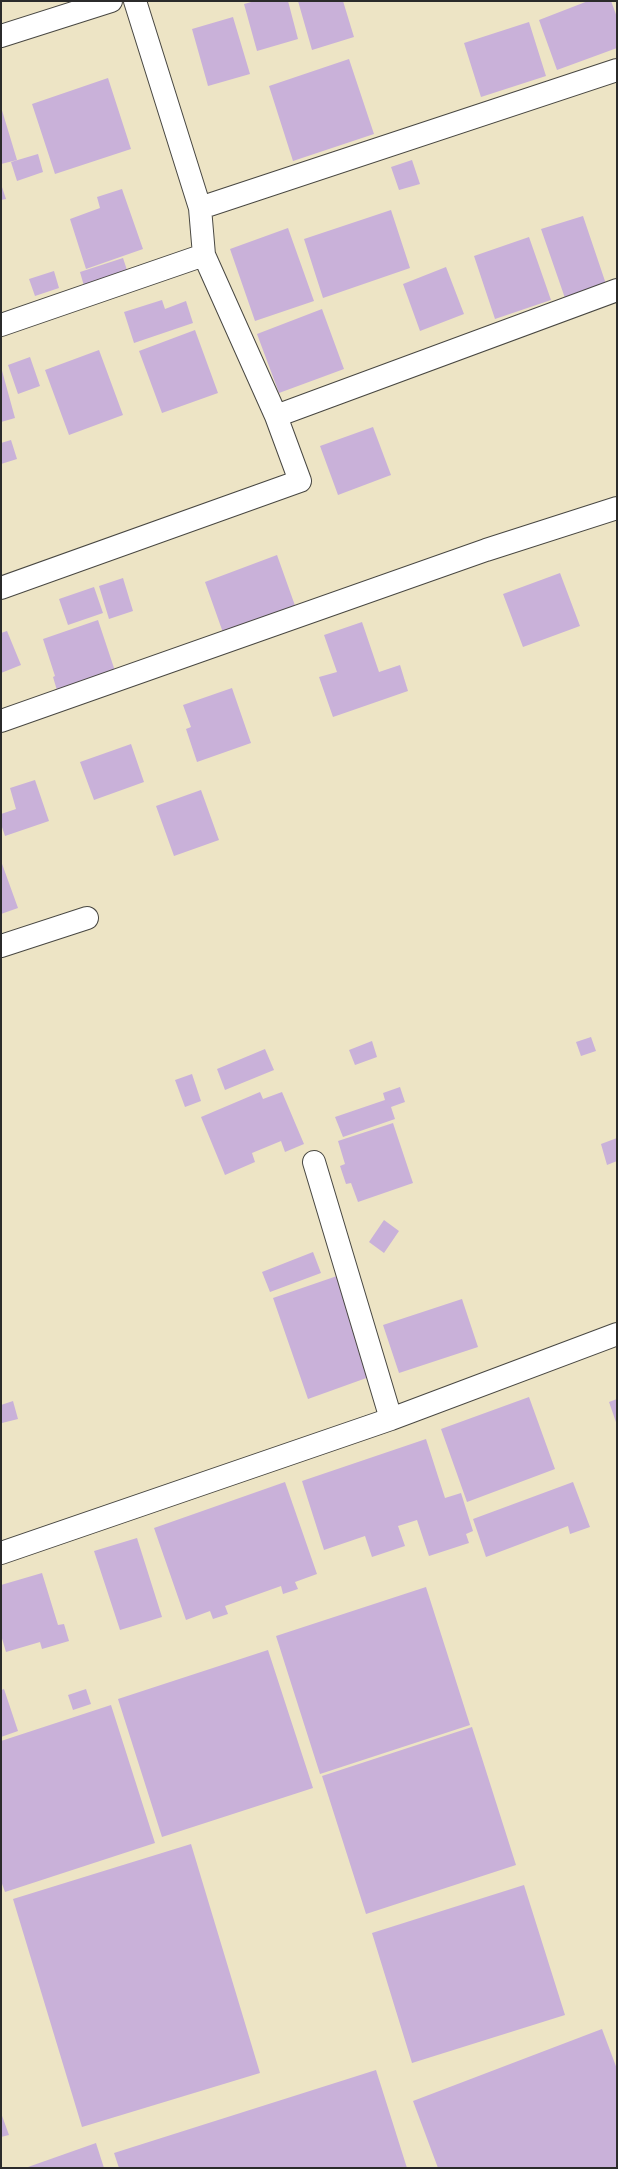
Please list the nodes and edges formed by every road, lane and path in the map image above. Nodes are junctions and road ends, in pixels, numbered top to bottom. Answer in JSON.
{"nodes":[{"id":1,"x":111,"y":1,"type":"edge"},
{"id":2,"x":134,"y":1,"type":"edge"},
{"id":3,"x":1,"y":36,"type":"edge"},
{"id":4,"x":617,"y":70,"type":"edge"},
{"id":5,"x":200,"y":208,"type":"junction"},
{"id":6,"x":204,"y":255,"type":"junction"},
{"id":7,"x":617,"y":290,"type":"edge"},
{"id":8,"x":1,"y":325,"type":"edge"},
{"id":9,"x":276,"y":416,"type":"junction"},
{"id":10,"x":617,"y":508,"type":"edge"},
{"id":11,"x":1,"y":588,"type":"edge"},
{"id":12,"x":1,"y":721,"type":"edge"},
{"id":13,"x":87,"y":918,"type":"dead end"},
{"id":14,"x":1,"y":946,"type":"edge"},
{"id":15,"x":314,"y":1162,"type":"dead end"},
{"id":16,"x":617,"y":1334,"type":"edge"},
{"id":17,"x":391,"y":1419,"type":"junction"},
{"id":18,"x":1,"y":1553,"type":"edge"}],
"edges":[{"from":1,"to":3,"type":"street"},
{"from":2,"to":5,"type":"street"},
{"from":4,"to":5,"type":"street"},
{"from":5,"to":6,"type":"street"},
{"from":6,"to":8,"type":"street"},
{"from":6,"to":9,"type":"street"},
{"from":7,"to":9,"type":"street"},
{"from":9,"to":11,"type":"street"},
{"from":10,"to":12,"type":"street"},
{"from":13,"to":14,"type":"street"},
{"from":15,"to":17,"type":"street"},
{"from":16,"to":17,"type":"street"},
{"from":17,"to":18,"type":"street"}]}
